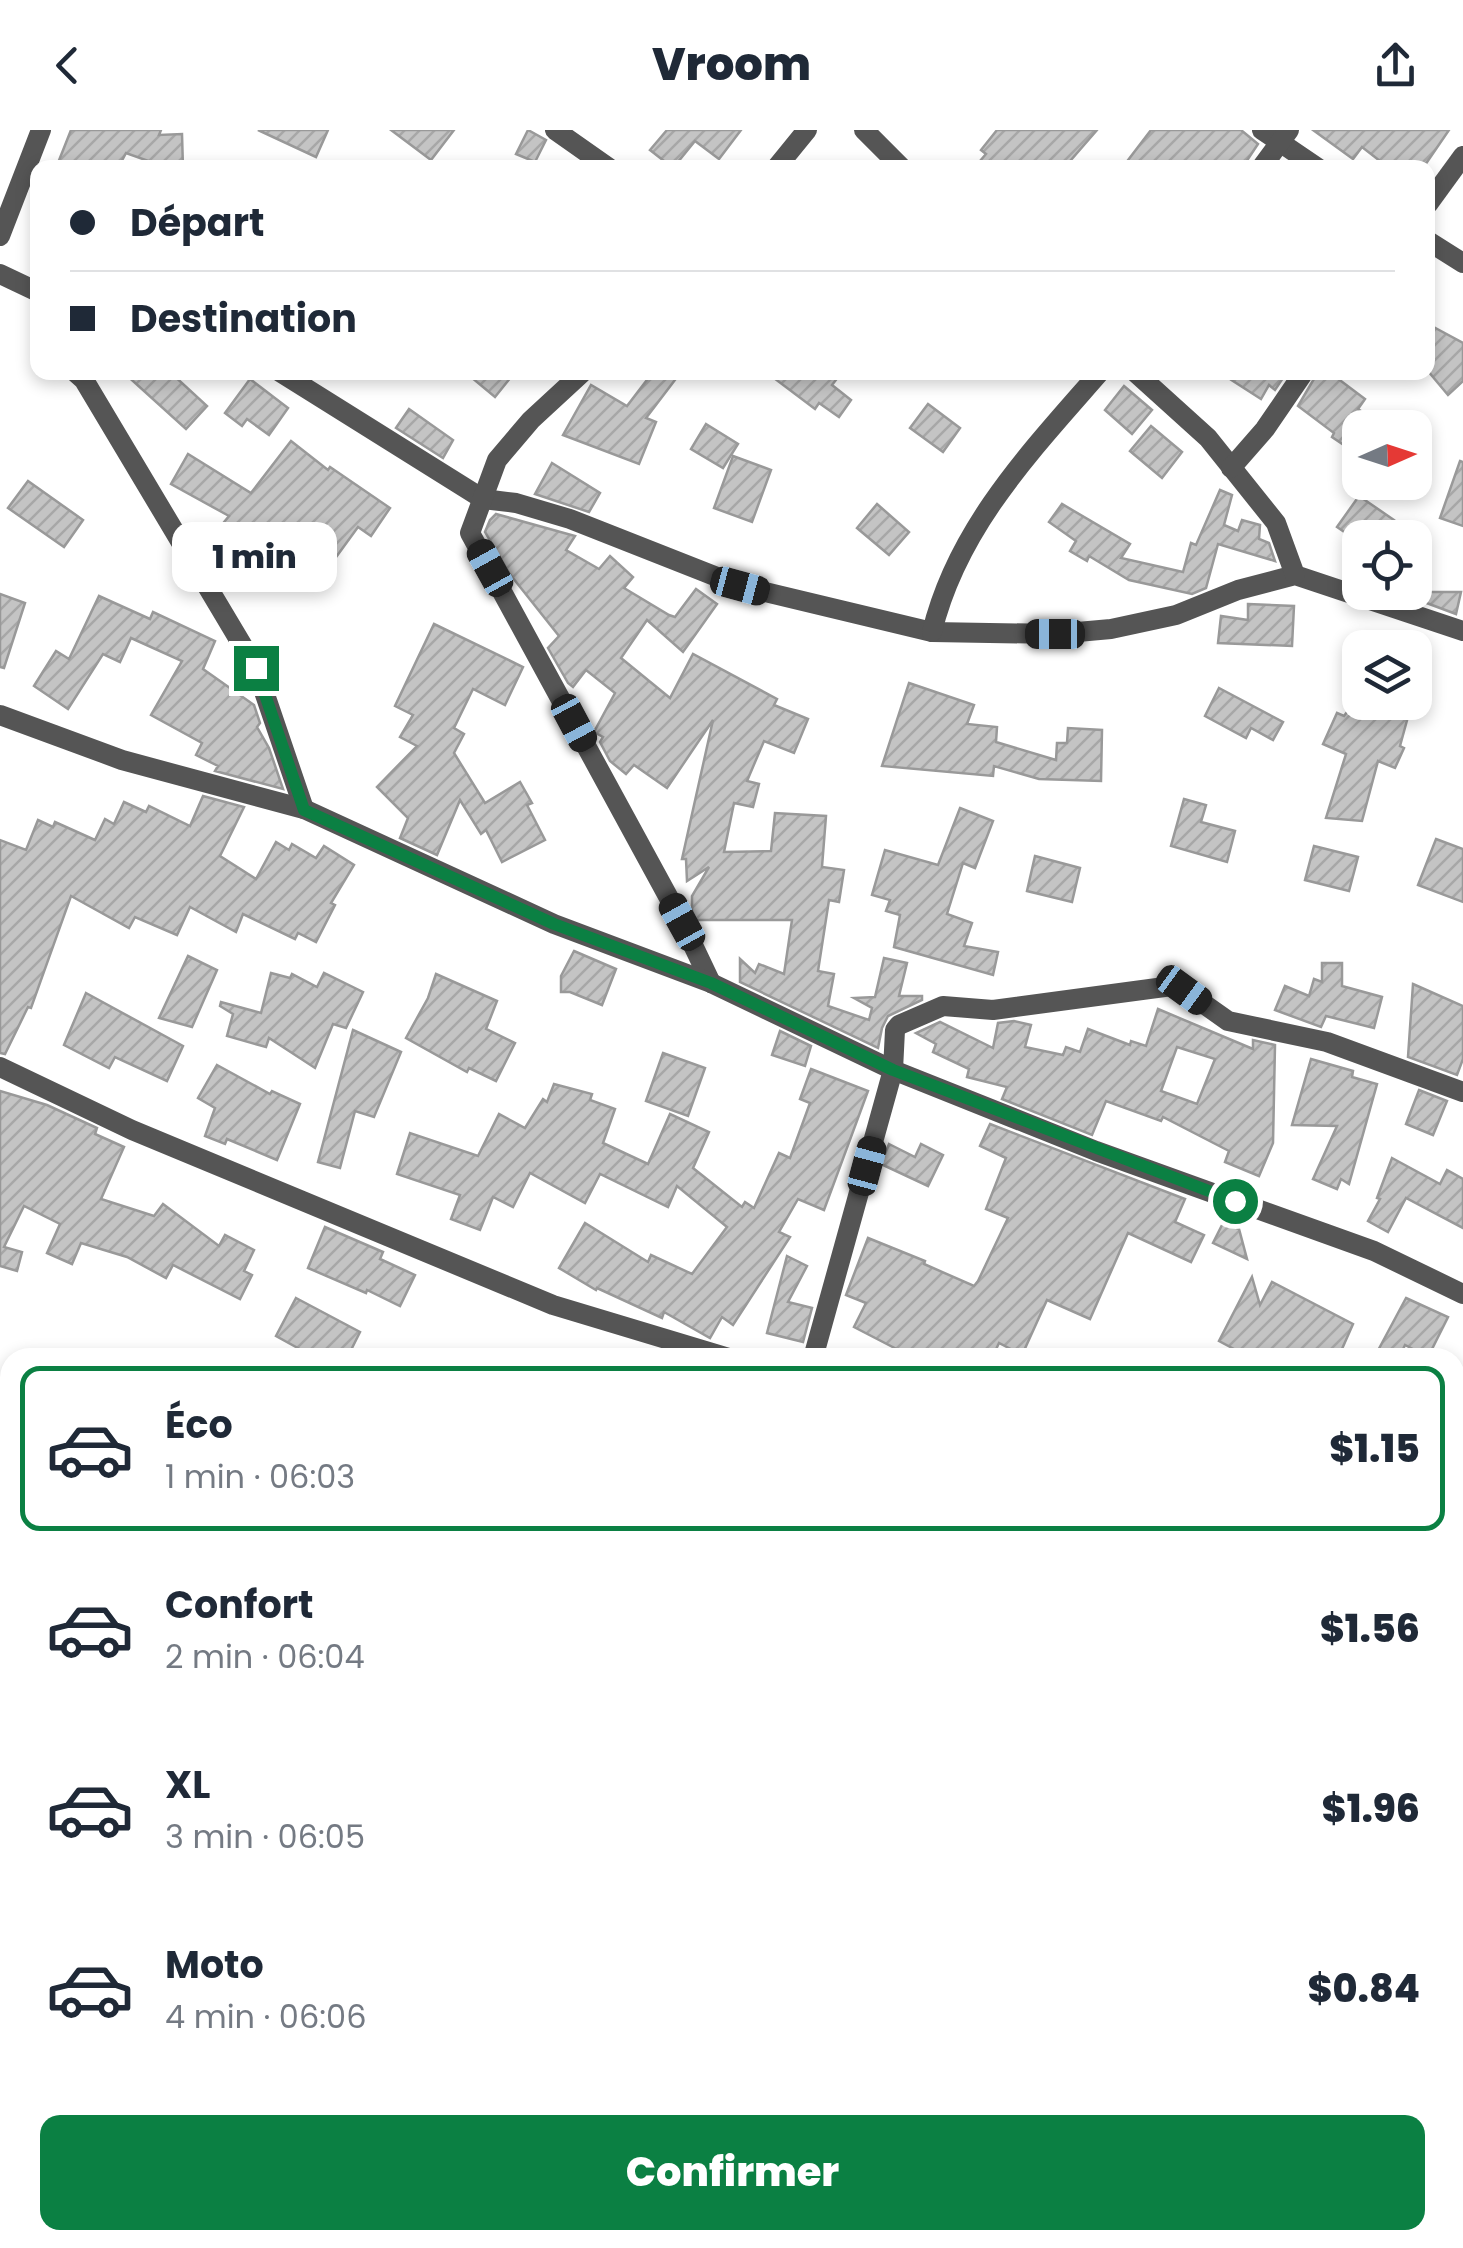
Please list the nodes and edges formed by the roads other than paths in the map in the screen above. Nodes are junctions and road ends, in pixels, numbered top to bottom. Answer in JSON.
{"nodes":[{"id":1,"x":42,"y":130,"type":"edge"},
{"id":2,"x":555,"y":130,"type":"edge"},
{"id":3,"x":807,"y":130,"type":"edge"},
{"id":4,"x":864,"y":130,"type":"edge"},
{"id":5,"x":1262,"y":130,"type":"edge"},
{"id":6,"x":1285,"y":136,"type":"edge"},
{"id":7,"x":1463,"y":156,"type":"edge"},
{"id":8,"x":30,"y":160,"type":"edge"},
{"id":9,"x":30,"y":160,"type":"edge"},
{"id":10,"x":598,"y":160,"type":"edge"},
{"id":11,"x":783,"y":160,"type":"edge"},
{"id":12,"x":894,"y":160,"type":"edge"},
{"id":13,"x":1267,"y":160,"type":"edge"},
{"id":14,"x":1310,"y":160,"type":"edge"},
{"id":15,"x":1435,"y":194,"type":"edge"},
{"id":16,"x":0,"y":236,"type":"edge"},
{"id":17,"x":1435,"y":246,"type":"edge"},
{"id":18,"x":1463,"y":264,"type":"edge"},
{"id":19,"x":0,"y":274,"type":"edge"},
{"id":20,"x":30,"y":288,"type":"edge"},
{"id":21,"x":84,"y":380,"type":"edge"},
{"id":22,"x":293,"y":380,"type":"edge"},
{"id":23,"x":574,"y":380,"type":"edge"},
{"id":24,"x":1093,"y":380,"type":"edge"},
{"id":25,"x":1144,"y":380,"type":"edge"},
{"id":26,"x":1299,"y":380,"type":"edge"},
{"id":27,"x":1231,"y":468,"type":"junction"},
{"id":28,"x":483,"y":500,"type":"junction"},
{"id":29,"x":1295,"y":575,"type":"junction"},
{"id":30,"x":1463,"y":630,"type":"edge"},
{"id":31,"x":932,"y":632,"type":"junction"},
{"id":32,"x":0,"y":715,"type":"edge"},
{"id":33,"x":304,"y":810,"type":"junction"},
{"id":34,"x":711,"y":983,"type":"junction"},
{"id":35,"x":0,"y":1067,"type":"edge"},
{"id":36,"x":893,"y":1070,"type":"junction"},
{"id":37,"x":1463,"y":1092,"type":"edge"},
{"id":38,"x":1463,"y":1294,"type":"edge"},
{"id":39,"x":696,"y":1348,"type":"edge"},
{"id":40,"x":816,"y":1348,"type":"edge"}],
"edges":[{"from":1,"to":9,"type":"street"},
{"from":2,"to":10,"type":"street"},
{"from":3,"to":11,"type":"street"},
{"from":4,"to":12,"type":"street"},
{"from":5,"to":6,"type":"street"},
{"from":6,"to":13,"type":"street"},
{"from":6,"to":14,"type":"street"},
{"from":7,"to":15,"type":"street"},
{"from":8,"to":16,"type":"street"},
{"from":17,"to":18,"type":"street"},
{"from":19,"to":20,"type":"street"},
{"from":21,"to":33,"type":"street"},
{"from":22,"to":28,"type":"street"},
{"from":23,"to":28,"type":"street"},
{"from":24,"to":31,"type":"street"},
{"from":25,"to":27,"type":"street"},
{"from":26,"to":27,"type":"street"},
{"from":27,"to":29,"type":"street"},
{"from":28,"to":31,"type":"street"},
{"from":28,"to":34,"type":"street"},
{"from":29,"to":30,"type":"street"},
{"from":29,"to":31,"type":"street"},
{"from":32,"to":33,"type":"street"},
{"from":33,"to":34,"type":"street"},
{"from":34,"to":36,"type":"street"},
{"from":35,"to":39,"type":"street"},
{"from":36,"to":37,"type":"street"},
{"from":36,"to":38,"type":"street"},
{"from":36,"to":40,"type":"street"}]}
